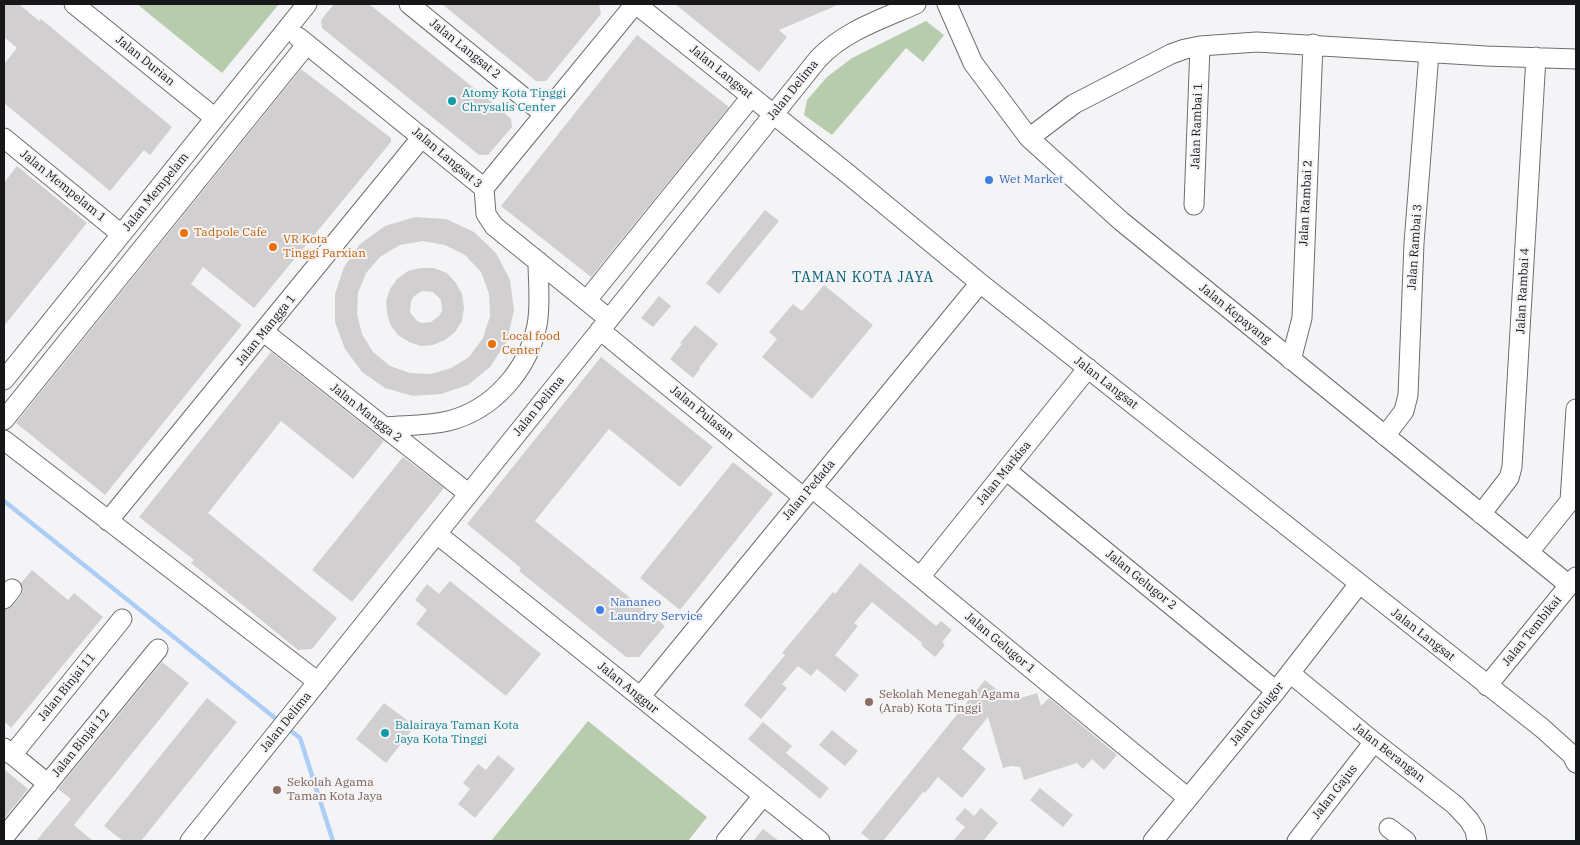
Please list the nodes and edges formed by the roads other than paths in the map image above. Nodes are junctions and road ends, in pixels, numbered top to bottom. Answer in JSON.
{"nodes":[{"id":1,"x":74,"y":4,"type":"edge"},
{"id":2,"x":308,"y":4,"type":"edge"},
{"id":3,"x":410,"y":4,"type":"edge"},
{"id":4,"x":635,"y":4,"type":"edge"},
{"id":5,"x":916,"y":4,"type":"edge"},
{"id":6,"x":947,"y":4,"type":"edge"},
{"id":7,"x":288,"y":28,"type":"junction"},
{"id":8,"x":307,"y":44,"type":"junction"},
{"id":9,"x":1313,"y":44,"type":"junction"},
{"id":10,"x":1200,"y":46,"type":"junction"},
{"id":11,"x":1429,"y":53,"type":"junction"},
{"id":12,"x":1536,"y":58,"type":"junction"},
{"id":13,"x":1576,"y":59,"type":"edge"},
{"id":14,"x":751,"y":97,"type":"junction"},
{"id":15,"x":544,"y":114,"type":"junction"},
{"id":16,"x":773,"y":114,"type":"junction"},
{"id":17,"x":215,"y":118,"type":"junction"},
{"id":18,"x":422,"y":137,"type":"junction"},
{"id":19,"x":1029,"y":138,"type":"junction"},
{"id":20,"x":7,"y":147,"type":"edge"},
{"id":21,"x":484,"y":188,"type":"junction"},
{"id":22,"x":1194,"y":205,"type":"dead end"},
{"id":23,"x":121,"y":234,"type":"junction"},
{"id":24,"x":538,"y":261,"type":"junction"},
{"id":25,"x":980,"y":283,"type":"junction"},
{"id":26,"x":586,"y":300,"type":"junction"},
{"id":27,"x":604,"y":325,"type":"junction"},
{"id":28,"x":264,"y":332,"type":"junction"},
{"id":29,"x":1291,"y":360,"type":"junction"},
{"id":30,"x":1088,"y":368,"type":"junction"},
{"id":31,"x":4,"y":380,"type":"edge"},
{"id":32,"x":1576,"y":410,"type":"edge"},
{"id":33,"x":4,"y":420,"type":"edge"},
{"id":34,"x":384,"y":427,"type":"junction"},
{"id":35,"x":1385,"y":436,"type":"junction"},
{"id":36,"x":4,"y":440,"type":"edge"},
{"id":37,"x":1006,"y":470,"type":"junction"},
{"id":38,"x":808,"y":492,"type":"junction"},
{"id":39,"x":469,"y":494,"type":"junction"},
{"id":40,"x":1481,"y":514,"type":"junction"},
{"id":41,"x":108,"y":521,"type":"junction"},
{"id":42,"x":437,"y":534,"type":"junction"},
{"id":43,"x":1528,"y":552,"type":"junction"},
{"id":44,"x":920,"y":577,"type":"junction"},
{"id":45,"x":1573,"y":581,"type":"edge"},
{"id":46,"x":1359,"y":584,"type":"junction"},
{"id":47,"x":122,"y":619,"type":"dead end"},
{"id":48,"x":158,"y":649,"type":"dead end"},
{"id":49,"x":1290,"y":673,"type":"junction"},
{"id":50,"x":1487,"y":686,"type":"junction"},
{"id":51,"x":313,"y":689,"type":"junction"},
{"id":52,"x":1276,"y":691,"type":"junction"},
{"id":53,"x":640,"y":697,"type":"junction"},
{"id":54,"x":1374,"y":742,"type":"junction"},
{"id":55,"x":8,"y":752,"type":"edge"},
{"id":56,"x":1576,"y":763,"type":"edge"},
{"id":57,"x":48,"y":784,"type":"junction"},
{"id":58,"x":763,"y":796,"type":"junction"},
{"id":59,"x":1188,"y":798,"type":"junction"},
{"id":60,"x":1389,"y":828,"type":"dead end"},
{"id":61,"x":4,"y":837,"type":"edge"},
{"id":62,"x":190,"y":841,"type":"edge"},
{"id":63,"x":726,"y":841,"type":"edge"},
{"id":64,"x":820,"y":841,"type":"edge"},
{"id":65,"x":1152,"y":841,"type":"edge"},
{"id":66,"x":1296,"y":841,"type":"edge"},
{"id":67,"x":1406,"y":841,"type":"edge"},
{"id":68,"x":1477,"y":841,"type":"edge"}],
"edges":[{"from":1,"to":17,"type":"street","name":"Jalan Durian"},
{"from":2,"to":7,"type":"street","name":"Jalan Mempelam"},
{"from":3,"to":15,"type":"street","name":"Jalan Langsat 2"},
{"from":4,"to":14,"type":"street","name":"Jalan Langsat"},
{"from":4,"to":15,"type":"street"},
{"from":5,"to":16,"type":"street","name":"Jalan Delima"},
{"from":6,"to":19,"type":"street","name":"Jalan Kepayang"},
{"from":7,"to":8,"type":"street","name":"Jalan Langsat 3"},
{"from":7,"to":17,"type":"street","name":"Jalan Mempelam"},
{"from":8,"to":18,"type":"street","name":"Jalan Langsat 3"},
{"from":8,"to":33,"type":"street","name":"Jalan Mempelam"},
{"from":9,"to":10,"type":"street"},
{"from":9,"to":11,"type":"street"},
{"from":9,"to":29,"type":"street","name":"Jalan Rambai 2"},
{"from":10,"to":19,"type":"street"},
{"from":10,"to":22,"type":"street","name":"Jalan Rambai 1"},
{"from":11,"to":12,"type":"street"},
{"from":11,"to":35,"type":"street","name":"Jalan Rambai 3"},
{"from":12,"to":13,"type":"street"},
{"from":12,"to":40,"type":"street","name":"Jalan Rambai 4"},
{"from":14,"to":16,"type":"street","name":"Jalan Langsat"},
{"from":14,"to":26,"type":"street"},
{"from":15,"to":21,"type":"street"},
{"from":16,"to":25,"type":"street","name":"Jalan Langsat"},
{"from":16,"to":27,"type":"street","name":"Jalan Delima"},
{"from":17,"to":23,"type":"street","name":"Jalan Mempelam"},
{"from":18,"to":21,"type":"street","name":"Jalan Langsat 3"},
{"from":18,"to":28,"type":"street","name":"Jalan Mangga 1"},
{"from":19,"to":29,"type":"street","name":"Jalan Kepayang"},
{"from":20,"to":23,"type":"street","name":"Jalan Mempelam 1"},
{"from":21,"to":24,"type":"street","name":"Jalan Langsat 3"},
{"from":23,"to":31,"type":"street","name":"Jalan Mempelam"},
{"from":24,"to":26,"type":"street","name":"Jalan Langsat 3"},
{"from":24,"to":34,"type":"street"},
{"from":25,"to":30,"type":"street","name":"Jalan Langsat"},
{"from":25,"to":38,"type":"street","name":"Jalan Pedada"},
{"from":26,"to":27,"type":"street","name":"Jalan Langsat 3"},
{"from":27,"to":38,"type":"street","name":"Jalan Pulasan"},
{"from":27,"to":39,"type":"street","name":"Jalan Delima"},
{"from":28,"to":34,"type":"street","name":"Jalan Mangga 2"},
{"from":28,"to":41,"type":"street","name":"Jalan Mangga 1"},
{"from":29,"to":35,"type":"street","name":"Jalan Kepayang"},
{"from":30,"to":37,"type":"street","name":"Jalan Markisa"},
{"from":30,"to":46,"type":"street","name":"Jalan Langsat"},
{"from":32,"to":43,"type":"street"},
{"from":34,"to":39,"type":"street","name":"Jalan Mangga 2"},
{"from":35,"to":40,"type":"street","name":"Jalan Kepayang"},
{"from":36,"to":41,"type":"street"},
{"from":37,"to":44,"type":"street","name":"Jalan Markisa"},
{"from":37,"to":52,"type":"street","name":"Jalan Gelugor 2"},
{"from":38,"to":44,"type":"street","name":"Jalan Gelugor 1"},
{"from":38,"to":53,"type":"street","name":"Jalan Pedada"},
{"from":39,"to":42,"type":"street","name":"Jalan Delima"},
{"from":40,"to":43,"type":"street","name":"Jalan Kepayang"},
{"from":41,"to":51,"type":"street"},
{"from":42,"to":51,"type":"street","name":"Jalan Delima"},
{"from":42,"to":53,"type":"street","name":"Jalan Anggur"},
{"from":43,"to":45,"type":"street","name":"Jalan Kepayang"},
{"from":44,"to":59,"type":"street","name":"Jalan Gelugor 1"},
{"from":45,"to":50,"type":"street","name":"Jalan Tembikai"},
{"from":46,"to":49,"type":"street","name":"Jalan Gelugor"},
{"from":46,"to":50,"type":"street","name":"Jalan Langsat"},
{"from":47,"to":55,"type":"street","name":"Jalan Binjai 11"},
{"from":48,"to":57,"type":"street","name":"Jalan Binjai 12"},
{"from":49,"to":52,"type":"street","name":"Jalan Gelugor"},
{"from":49,"to":54,"type":"street","name":"Jalan Berangan"},
{"from":50,"to":56,"type":"street","name":"Jalan Langsat"},
{"from":51,"to":62,"type":"street","name":"Jalan Delima"},
{"from":52,"to":59,"type":"street","name":"Jalan Gelugor"},
{"from":53,"to":58,"type":"street","name":"Jalan Anggur"},
{"from":54,"to":66,"type":"street","name":"Jalan Gajus"},
{"from":54,"to":68,"type":"street","name":"Jalan Berangan"},
{"from":55,"to":57,"type":"street"},
{"from":57,"to":61,"type":"street","name":"Jalan Binjai 12"},
{"from":58,"to":63,"type":"street"},
{"from":58,"to":64,"type":"street","name":"Jalan Anggur"},
{"from":59,"to":65,"type":"street","name":"Jalan Gelugor"},
{"from":60,"to":67,"type":"street"}]}
